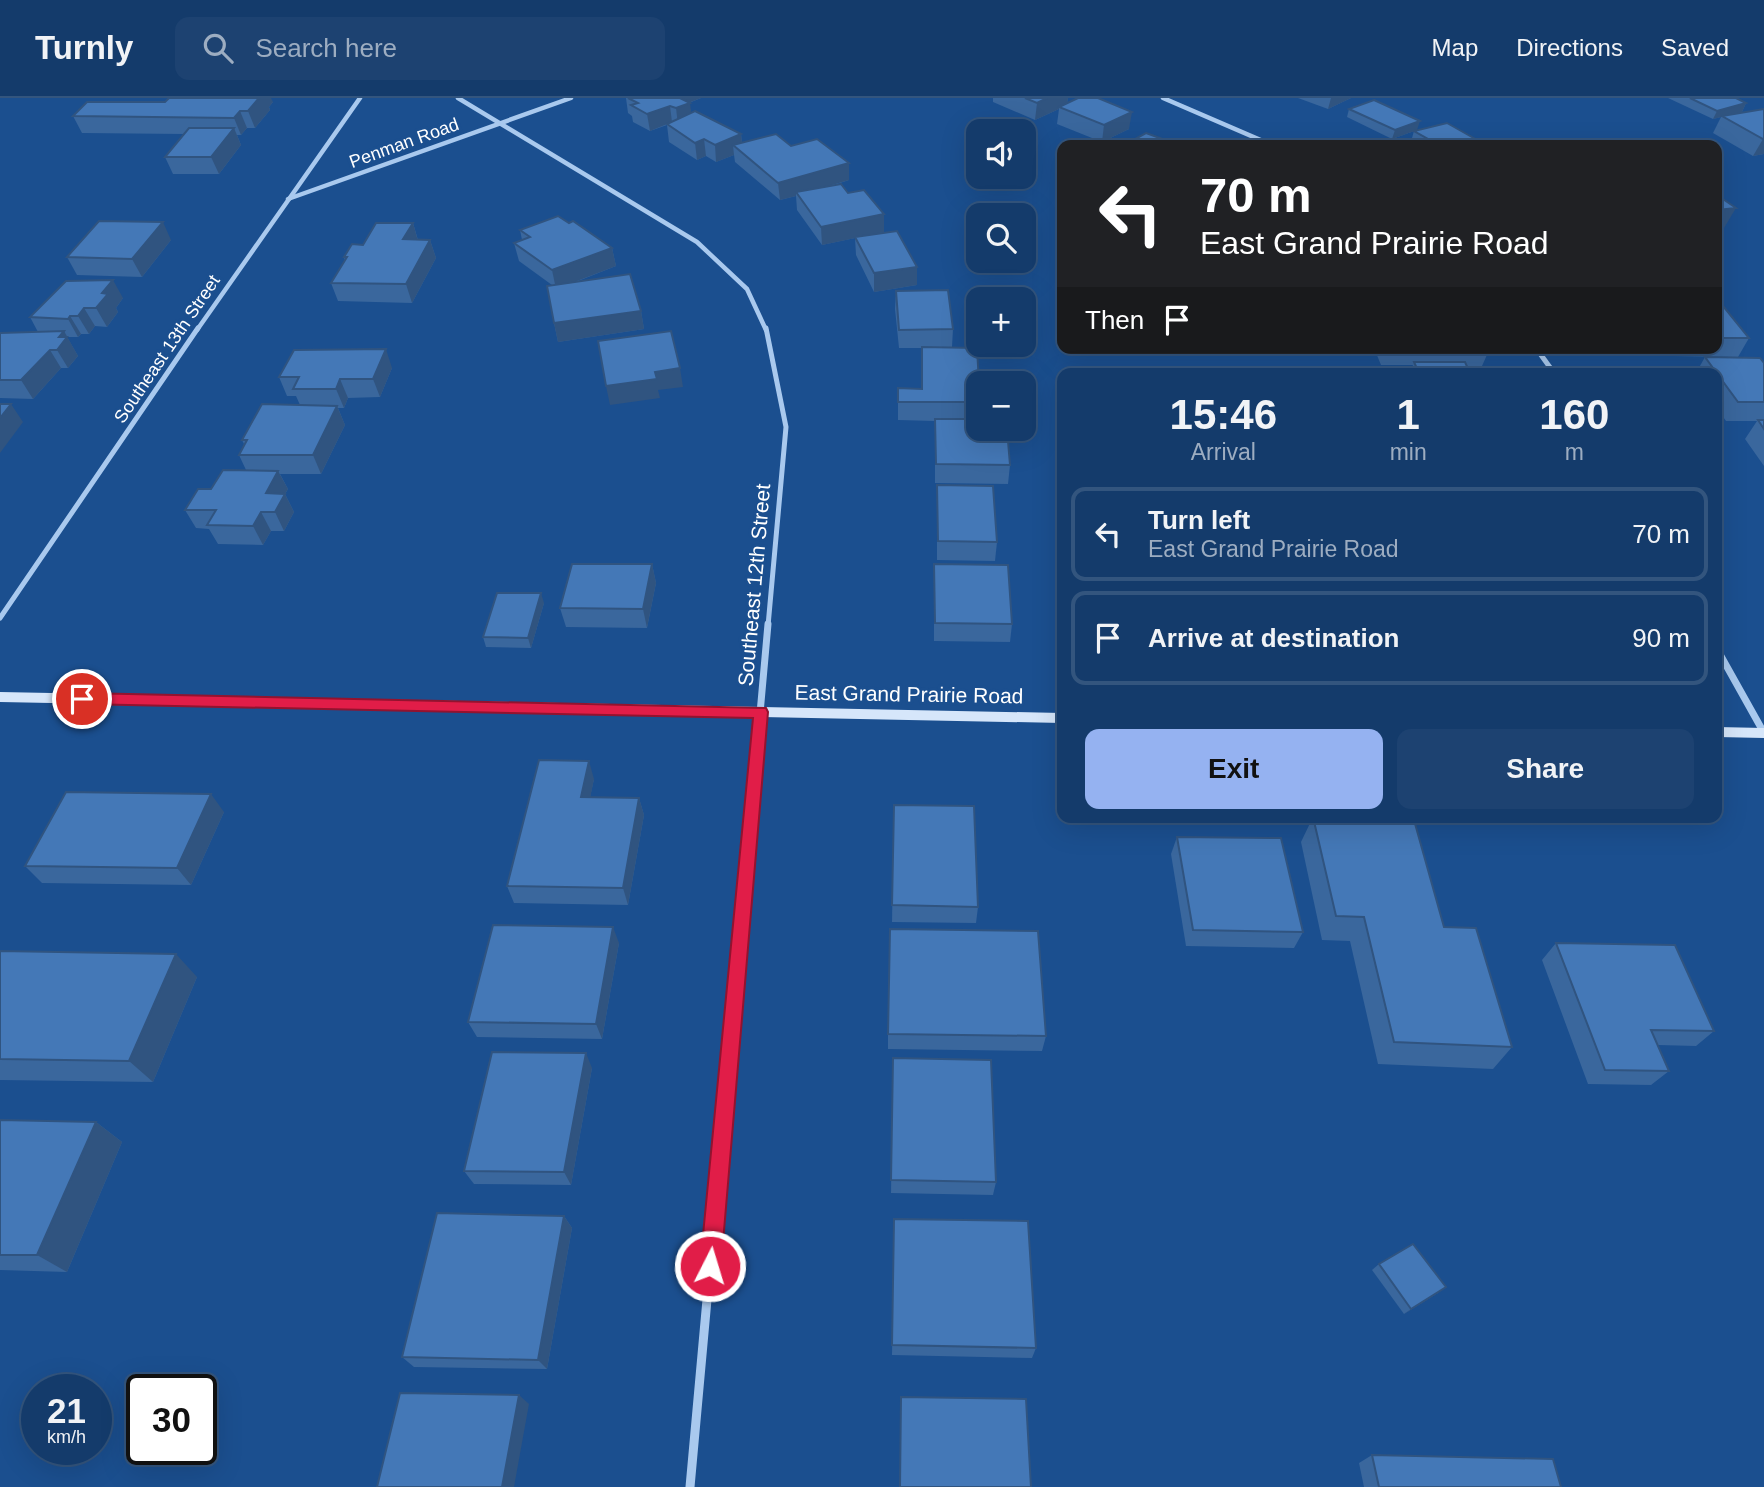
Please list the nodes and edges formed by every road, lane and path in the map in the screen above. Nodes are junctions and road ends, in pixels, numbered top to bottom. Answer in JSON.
{"nodes":[{"id":1,"x":360,"y":98,"type":"edge"},
{"id":2,"x":458,"y":98,"type":"edge"},
{"id":3,"x":570,"y":98,"type":"edge"},
{"id":4,"x":1163,"y":98,"type":"edge"},
{"id":5,"x":501,"y":123,"type":"junction"},
{"id":6,"x":1260,"y":140,"type":"edge"},
{"id":7,"x":286,"y":200,"type":"junction"},
{"id":8,"x":1541,"y":354,"type":"edge"},
{"id":9,"x":1551,"y":368,"type":"edge"},
{"id":10,"x":0,"y":618,"type":"edge"},
{"id":11,"x":1722,"y":658,"type":"edge"},
{"id":12,"x":0,"y":697,"type":"edge"},
{"id":13,"x":761,"y":712,"type":"junction"},
{"id":14,"x":1057,"y":718,"type":"edge"},
{"id":15,"x":1722,"y":732,"type":"edge"},
{"id":16,"x":1764,"y":733,"type":"edge"},
{"id":17,"x":690,"y":1487,"type":"edge"}],
"edges":[{"from":1,"to":7,"type":"street","name":"Southeast 13th Street"},
{"from":2,"to":5,"type":"street","name":"Southeast 12th Street"},
{"from":3,"to":5,"type":"street","name":"Penman Road"},
{"from":4,"to":6,"type":"street"},
{"from":5,"to":7,"type":"street","name":"Penman Road"},
{"from":5,"to":13,"type":"street","name":"Southeast 12th Street"},
{"from":7,"to":10,"type":"street","name":"Southeast 13th Street"},
{"from":8,"to":9,"type":"street"},
{"from":11,"to":16,"type":"street"},
{"from":12,"to":13,"type":"street","name":"East Grand Prairie Road"},
{"from":13,"to":14,"type":"street","name":"East Grand Prairie Road"},
{"from":13,"to":17,"type":"street","name":"Southeast 12th Street"},
{"from":15,"to":16,"type":"street"}]}
